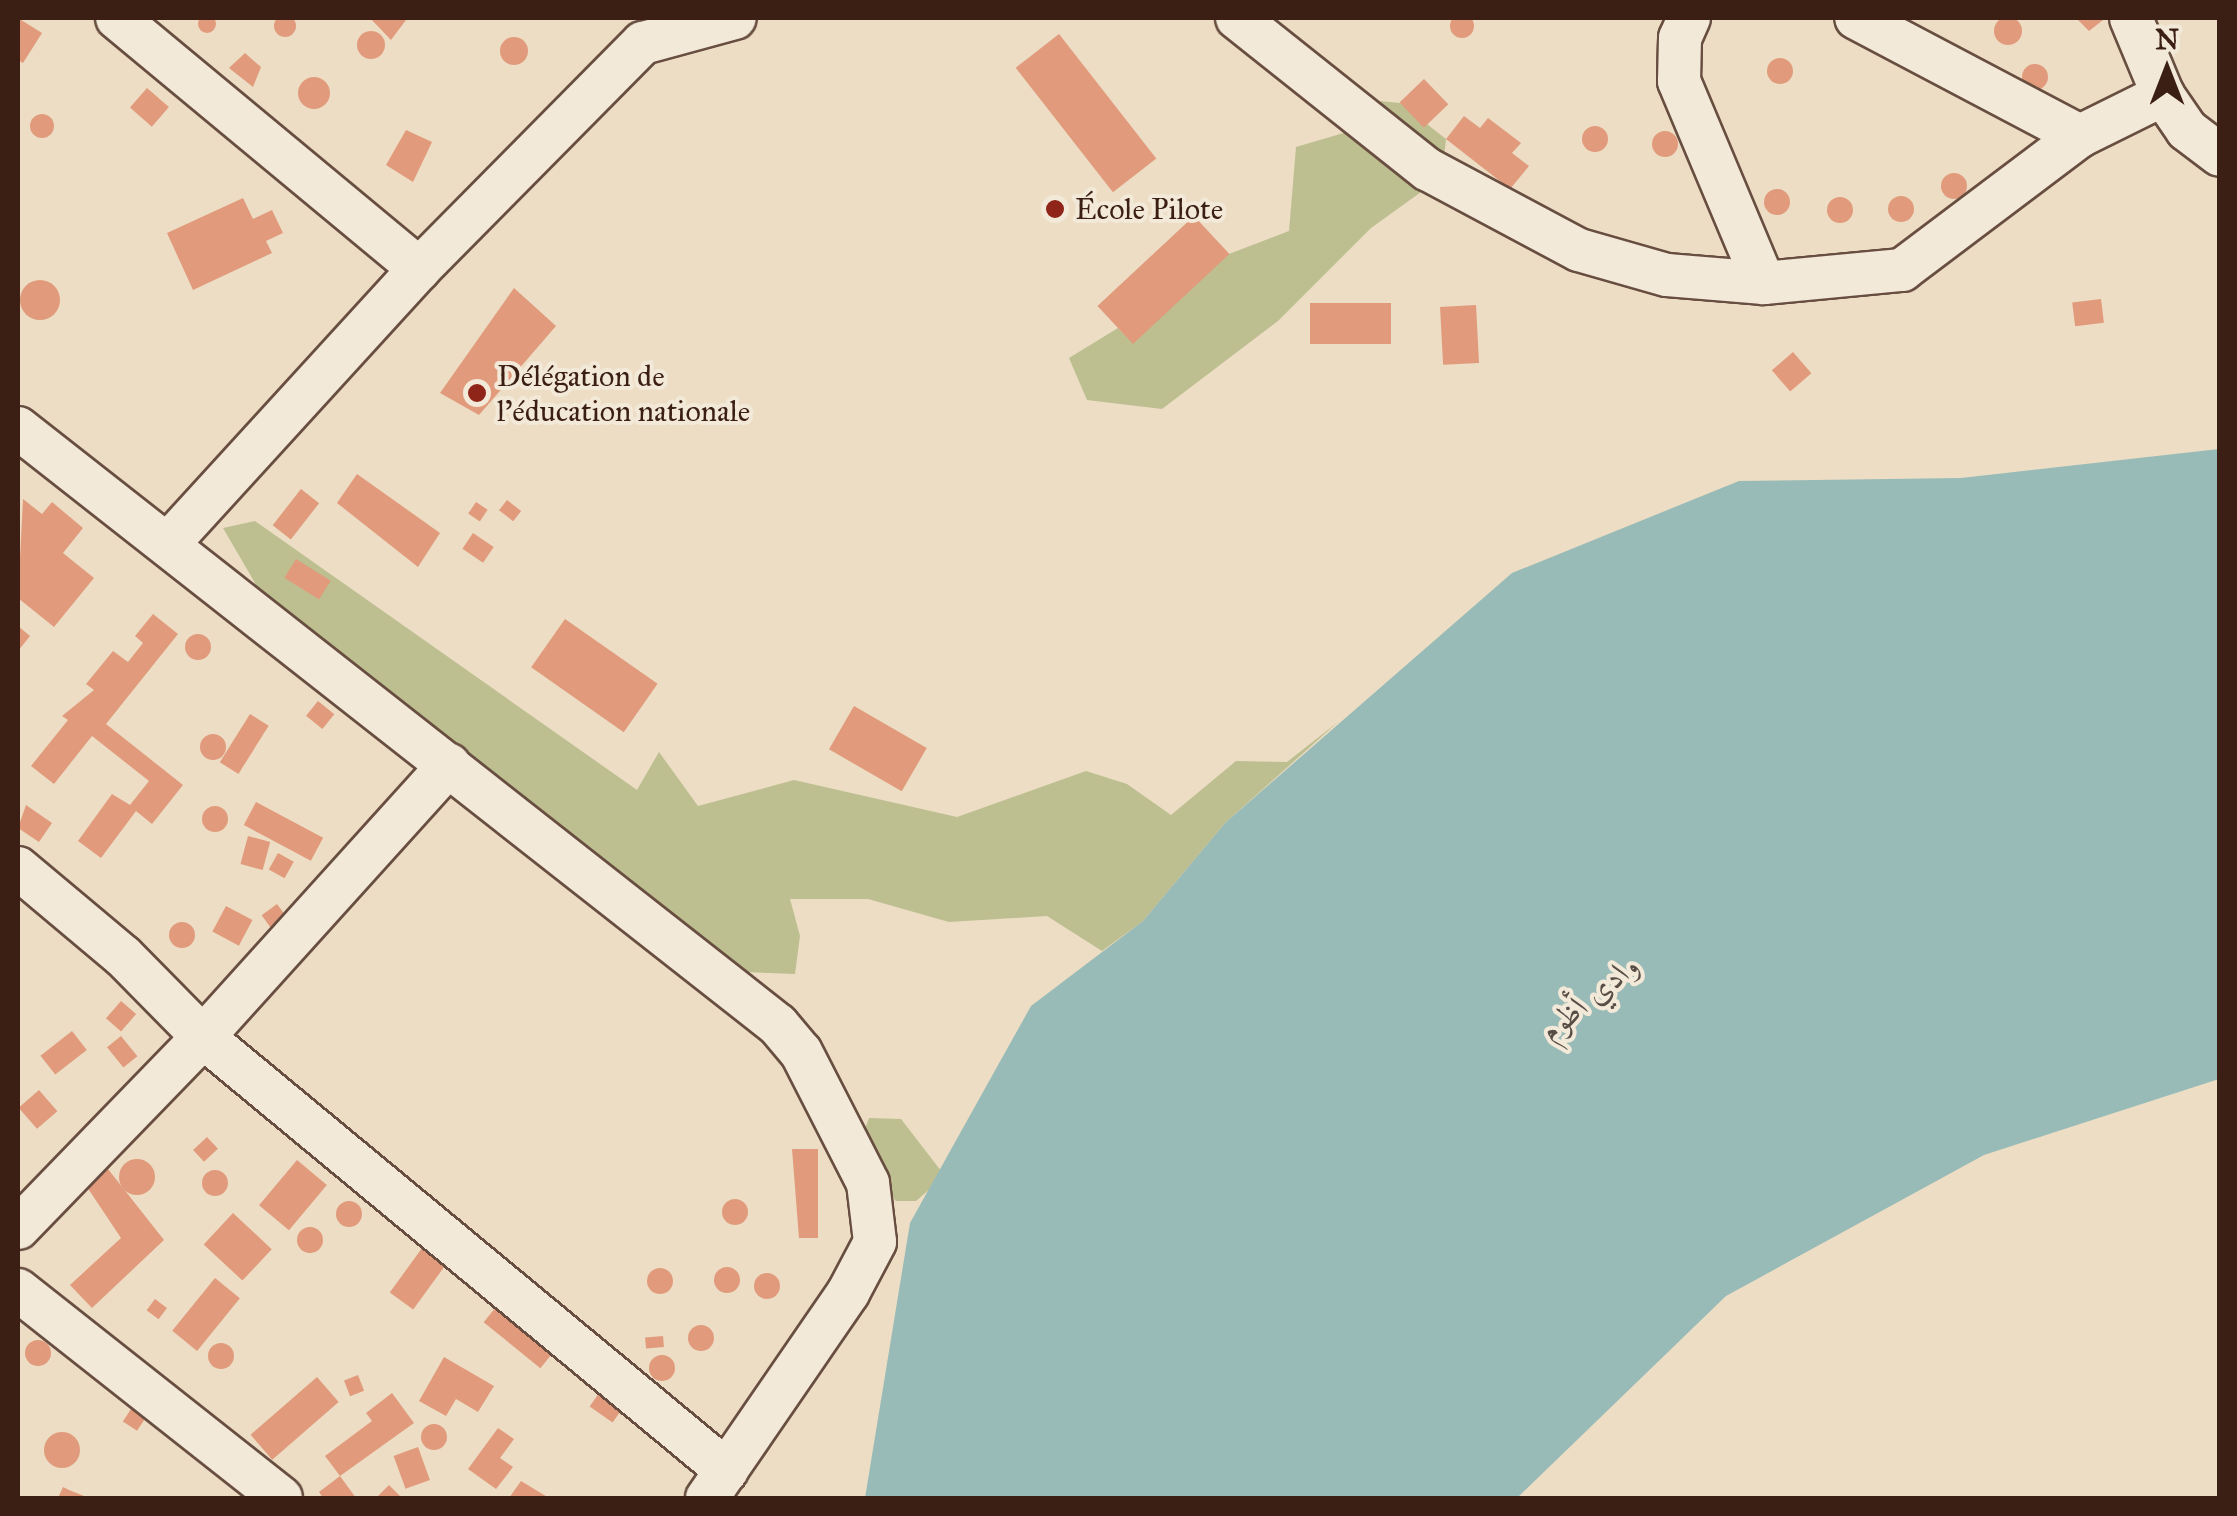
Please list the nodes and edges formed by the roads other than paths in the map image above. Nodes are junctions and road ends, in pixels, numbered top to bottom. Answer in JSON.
{"nodes":[{"id":1,"x":118,"y":18,"type":"edge"},
{"id":2,"x":735,"y":18,"type":"edge"},
{"id":3,"x":1236,"y":18,"type":"edge"},
{"id":4,"x":1689,"y":18,"type":"edge"},
{"id":5,"x":1856,"y":18,"type":"edge"},
{"id":6,"x":2131,"y":18,"type":"edge"},
{"id":7,"x":628,"y":30,"type":"edge"},
{"id":8,"x":2163,"y":94,"type":"junction"},
{"id":9,"x":2080,"y":136,"type":"junction"},
{"id":10,"x":2220,"y":155,"type":"edge"},
{"id":11,"x":419,"y":269,"type":"junction"},
{"id":12,"x":1764,"y":283,"type":"junction"},
{"id":13,"x":18,"y":428,"type":"edge"},
{"id":14,"x":168,"y":544,"type":"junction"},
{"id":15,"x":449,"y":765,"type":"junction"},
{"id":16,"x":18,"y":868,"type":"edge"},
{"id":17,"x":203,"y":1037,"type":"junction"},
{"id":18,"x":18,"y":1228,"type":"edge"},
{"id":19,"x":18,"y":1290,"type":"edge"},
{"id":20,"x":717,"y":1485,"type":"edge"},
{"id":21,"x":282,"y":1498,"type":"edge"}],
"edges":[{"from":1,"to":11,"type":"street"},
{"from":2,"to":7,"type":"street"},
{"from":3,"to":12,"type":"street"},
{"from":4,"to":12,"type":"street"},
{"from":5,"to":9,"type":"street"},
{"from":6,"to":8,"type":"street"},
{"from":7,"to":11,"type":"street"},
{"from":8,"to":9,"type":"street"},
{"from":8,"to":10,"type":"street"},
{"from":9,"to":12,"type":"street"},
{"from":11,"to":14,"type":"street"},
{"from":13,"to":14,"type":"street"},
{"from":14,"to":15,"type":"street"},
{"from":15,"to":17,"type":"street"},
{"from":15,"to":20,"type":"street"},
{"from":16,"to":17,"type":"street"},
{"from":17,"to":18,"type":"street"},
{"from":17,"to":20,"type":"street"},
{"from":19,"to":21,"type":"street"}]}
